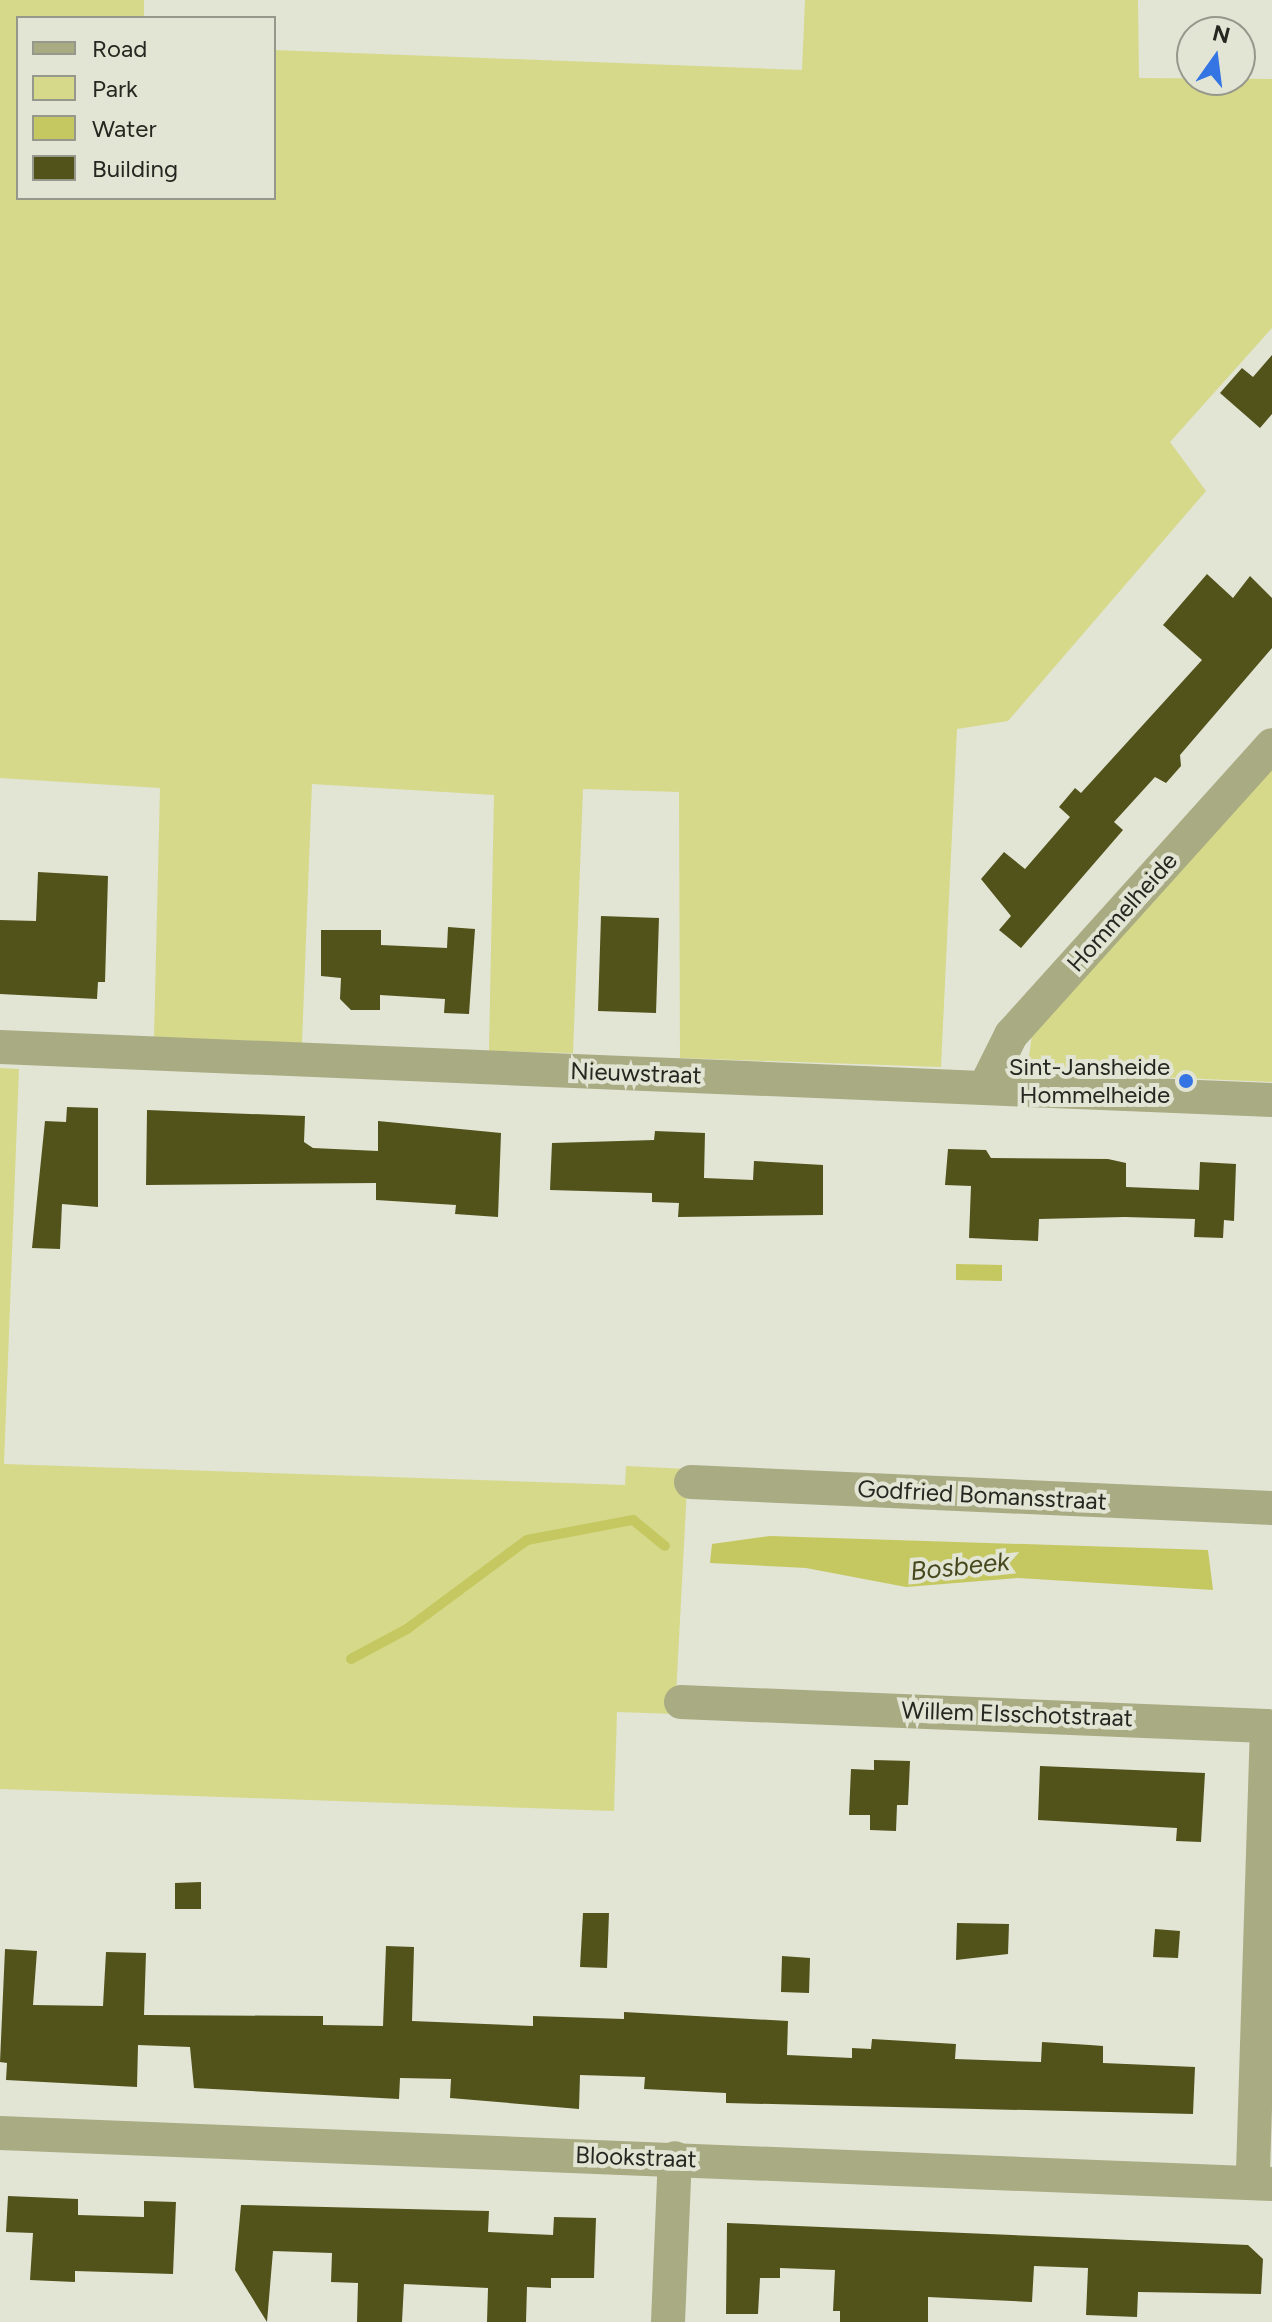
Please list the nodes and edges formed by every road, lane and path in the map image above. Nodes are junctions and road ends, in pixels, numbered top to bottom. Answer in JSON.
{"nodes":[{"id":1,"x":1272,"y":745,"type":"edge"},
{"id":2,"x":0,"y":1047,"type":"edge"},
{"id":3,"x":985,"y":1087,"type":"junction"},
{"id":4,"x":1272,"y":1100,"type":"edge"},
{"id":5,"x":691,"y":1482,"type":"dead end"},
{"id":6,"x":1272,"y":1508,"type":"edge"},
{"id":7,"x":681,"y":1702,"type":"dead end"},
{"id":8,"x":1270,"y":1812,"type":"edge"},
{"id":9,"x":0,"y":2133,"type":"edge"},
{"id":10,"x":675,"y":2158,"type":"junction"},
{"id":11,"x":1262,"y":2184,"type":"edge"},
{"id":12,"x":668,"y":2322,"type":"edge"}],
"edges":[{"from":1,"to":3,"type":"street","name":"Hommelheide"},
{"from":2,"to":3,"type":"street","name":"Nieuwstraat"},
{"from":3,"to":4,"type":"street","name":"Nieuwstraat"},
{"from":5,"to":6,"type":"street","name":"Godfried Bomansstraat"},
{"from":7,"to":8,"type":"street","name":"Willem Elsschotstraat"},
{"from":8,"to":11,"type":"street","name":"Willem Elsschotstraat"},
{"from":9,"to":10,"type":"street","name":"Blookstraat"},
{"from":10,"to":11,"type":"street","name":"Blookstraat"},
{"from":10,"to":12,"type":"street"}]}
